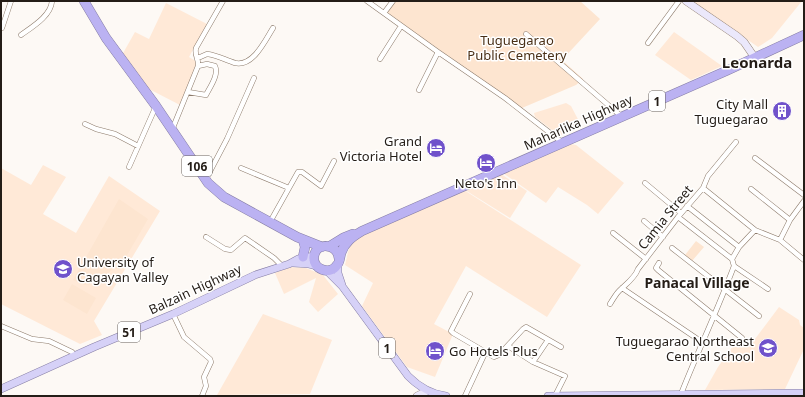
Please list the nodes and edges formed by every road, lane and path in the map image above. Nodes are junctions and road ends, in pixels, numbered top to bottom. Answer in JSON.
{"nodes":[{"id":1,"x":11,"y":1,"type":"edge"},
{"id":2,"x":52,"y":1,"type":"edge"},
{"id":3,"x":84,"y":1,"type":"edge"},
{"id":4,"x":223,"y":1,"type":"edge"},
{"id":5,"x":367,"y":1,"type":"edge"},
{"id":6,"x":393,"y":1,"type":"edge"},
{"id":7,"x":679,"y":1,"type":"edge"},
{"id":8,"x":686,"y":1,"type":"edge"},
{"id":9,"x":384,"y":13,"type":"junction"},
{"id":10,"x":401,"y":26,"type":"junction"},
{"id":11,"x":2,"y":28,"type":"edge"},
{"id":12,"x":273,"y":28,"type":"dead end"},
{"id":13,"x":526,"y":34,"type":"dead end"},
{"id":14,"x":21,"y":35,"type":"dead end"},
{"id":15,"x":804,"y":35,"type":"edge"},
{"id":16,"x":648,"y":43,"type":"dead end"},
{"id":17,"x":438,"y":52,"type":"junction"},
{"id":18,"x":198,"y":58,"type":"junction"},
{"id":19,"x":222,"y":58,"type":"junction"},
{"id":20,"x":755,"y":58,"type":"junction"},
{"id":21,"x":380,"y":59,"type":"dead end"},
{"id":22,"x":198,"y":66,"type":"junction"},
{"id":23,"x":215,"y":66,"type":"junction"},
{"id":24,"x":254,"y":78,"type":"dead end"},
{"id":25,"x":419,"y":90,"type":"dead end"},
{"id":26,"x":188,"y":92,"type":"junction"},
{"id":27,"x":156,"y":106,"type":"junction"},
{"id":28,"x":622,"y":117,"type":"junction"},
{"id":29,"x":85,"y":124,"type":"dead end"},
{"id":30,"x":172,"y":130,"type":"junction"},
{"id":31,"x":736,"y":142,"type":"dead end"},
{"id":32,"x":563,"y":143,"type":"junction"},
{"id":33,"x":138,"y":146,"type":"junction"},
{"id":34,"x":755,"y":158,"type":"dead end"},
{"id":35,"x":334,"y":161,"type":"dead end"},
{"id":36,"x":129,"y":167,"type":"dead end"},
{"id":37,"x":241,"y":168,"type":"dead end"},
{"id":38,"x":206,"y":179,"type":"junction"},
{"id":39,"x":645,"y":183,"type":"dead end"},
{"id":40,"x":289,"y":188,"type":"junction"},
{"id":41,"x":703,"y":188,"type":"junction"},
{"id":42,"x":751,"y":189,"type":"dead end"},
{"id":43,"x":804,"y":195,"type":"edge"},
{"id":44,"x":804,"y":201,"type":"edge"},
{"id":45,"x":687,"y":206,"type":"junction"},
{"id":46,"x":680,"y":215,"type":"junction"},
{"id":47,"x":790,"y":220,"type":"junction"},
{"id":48,"x":644,"y":221,"type":"dead end"},
{"id":49,"x":270,"y":222,"type":"junction"},
{"id":50,"x":755,"y":230,"type":"junction"},
{"id":51,"x":362,"y":231,"type":"junction"},
{"id":52,"x":613,"y":233,"type":"dead end"},
{"id":53,"x":663,"y":236,"type":"junction"},
{"id":54,"x":206,"y":237,"type":"dead end"},
{"id":55,"x":303,"y":240,"type":"junction"},
{"id":56,"x":780,"y":240,"type":"junction"},
{"id":57,"x":739,"y":247,"type":"junction"},
{"id":58,"x":672,"y":248,"type":"dead end"},
{"id":59,"x":320,"y":251,"type":"junction"},
{"id":60,"x":303,"y":257,"type":"junction"},
{"id":61,"x":646,"y":259,"type":"junction"},
{"id":62,"x":732,"y":259,"type":"junction"},
{"id":63,"x":804,"y":260,"type":"edge"},
{"id":64,"x":339,"y":261,"type":"junction"},
{"id":65,"x":285,"y":265,"type":"junction"},
{"id":66,"x":317,"y":266,"type":"junction"},
{"id":67,"x":658,"y":266,"type":"dead end"},
{"id":68,"x":734,"y":266,"type":"junction"},
{"id":69,"x":327,"y":271,"type":"junction"},
{"id":70,"x":342,"y":286,"type":"junction"},
{"id":71,"x":622,"y":288,"type":"junction"},
{"id":72,"x":768,"y":289,"type":"dead end"},
{"id":73,"x":725,"y":290,"type":"junction"},
{"id":74,"x":470,"y":294,"type":"dead end"},
{"id":75,"x":610,"y":304,"type":"dead end"},
{"id":76,"x":173,"y":314,"type":"junction"},
{"id":77,"x":715,"y":316,"type":"junction"},
{"id":78,"x":759,"y":316,"type":"dead end"},
{"id":79,"x":1,"y":326,"type":"edge"},
{"id":80,"x":742,"y":338,"type":"dead end"},
{"id":81,"x":548,"y":340,"type":"junction"},
{"id":82,"x":702,"y":342,"type":"junction"},
{"id":83,"x":508,"y":346,"type":"junction"},
{"id":84,"x":561,"y":347,"type":"dead end"},
{"id":85,"x":485,"y":353,"type":"junction"},
{"id":86,"x":75,"y":356,"type":"junction"},
{"id":87,"x":533,"y":362,"type":"junction"},
{"id":88,"x":2,"y":389,"type":"edge"},
{"id":89,"x":427,"y":391,"type":"junction"},
{"id":90,"x":804,"y":393,"type":"edge"},
{"id":91,"x":681,"y":394,"type":"junction"},
{"id":92,"x":661,"y":395,"type":"edge"},
{"id":93,"x":696,"y":395,"type":"edge"},
{"id":94,"x":757,"y":395,"type":"edge"},
{"id":95,"x":202,"y":396,"type":"edge"},
{"id":96,"x":417,"y":396,"type":"edge"},
{"id":97,"x":446,"y":396,"type":"edge"},
{"id":98,"x":465,"y":396,"type":"edge"},
{"id":99,"x":548,"y":396,"type":"edge"},
{"id":100,"x":555,"y":396,"type":"edge"},
{"id":101,"x":570,"y":396,"type":"edge"}],
"edges":[{"from":1,"to":11,"type":"street"},
{"from":2,"to":14,"type":"street"},
{"from":3,"to":27,"type":"highway","number":"106"},
{"from":4,"to":18,"type":"street"},
{"from":5,"to":9,"type":"street"},
{"from":6,"to":9,"type":"street"},
{"from":7,"to":16,"type":"street"},
{"from":8,"to":20,"type":"street"},
{"from":9,"to":10,"type":"street"},
{"from":10,"to":17,"type":"street"},
{"from":10,"to":21,"type":"street"},
{"from":12,"to":19,"type":"street"},
{"from":13,"to":28,"type":"street"},
{"from":15,"to":20,"type":"highway","name":"Maharlika Highway","number":"1"},
{"from":17,"to":25,"type":"street"},
{"from":17,"to":32,"type":"street"},
{"from":18,"to":19,"type":"street"},
{"from":18,"to":22,"type":"street"},
{"from":19,"to":23,"type":"street"},
{"from":20,"to":28,"type":"highway","name":"Maharlika Highway","number":"1"},
{"from":22,"to":23,"type":"street"},
{"from":22,"to":26,"type":"street"},
{"from":23,"to":26,"type":"street"},
{"from":24,"to":38,"type":"street"},
{"from":26,"to":30,"type":"street"},
{"from":27,"to":30,"type":"highway","number":"106"},
{"from":27,"to":33,"type":"street"},
{"from":28,"to":32,"type":"highway","name":"Maharlika Highway","number":"1"},
{"from":29,"to":33,"type":"street"},
{"from":30,"to":38,"type":"highway","number":"106"},
{"from":31,"to":41,"type":"street","name":"Camia Street"},
{"from":32,"to":51,"type":"highway","name":"Maharlika Highway","number":"1"},
{"from":33,"to":36,"type":"street"},
{"from":34,"to":43,"type":"street"},
{"from":35,"to":40,"type":"street"},
{"from":37,"to":40,"type":"street"},
{"from":38,"to":49,"type":"highway","number":"106"},
{"from":39,"to":46,"type":"street"},
{"from":40,"to":49,"type":"street"},
{"from":41,"to":45,"type":"street","name":"Camia Street"},
{"from":41,"to":50,"type":"street"},
{"from":42,"to":47,"type":"street"},
{"from":44,"to":47,"type":"street"},
{"from":45,"to":46,"type":"street","name":"Camia Street"},
{"from":45,"to":57,"type":"street"},
{"from":46,"to":53,"type":"street","name":"Camia Street"},
{"from":46,"to":62,"type":"street"},
{"from":47,"to":56,"type":"street"},
{"from":48,"to":53,"type":"street"},
{"from":49,"to":55,"type":"highway","number":"106"},
{"from":50,"to":56,"type":"street"},
{"from":50,"to":57,"type":"street"},
{"from":51,"to":59,"type":"highway","name":"Maharlika Highway","number":"1"},
{"from":51,"to":64,"type":"highway","name":"Maharlika Highway","number":"1"},
{"from":52,"to":61,"type":"street"},
{"from":53,"to":61,"type":"street","name":"Camia Street"},
{"from":54,"to":65,"type":"street"},
{"from":55,"to":59,"type":"highway","number":"106"},
{"from":55,"to":60,"type":"highway"},
{"from":56,"to":63,"type":"street"},
{"from":57,"to":62,"type":"street"},
{"from":58,"to":73,"type":"street"},
{"from":59,"to":60,"type":"main road","number":"51"},
{"from":59,"to":64,"type":"highway","number":"1"},
{"from":59,"to":66,"type":"highway"},
{"from":60,"to":65,"type":"main road","number":"51"},
{"from":61,"to":71,"type":"street","name":"Camia Street"},
{"from":62,"to":68,"type":"street"},
{"from":64,"to":69,"type":"highway"},
{"from":64,"to":70,"type":"main road","number":"1"},
{"from":65,"to":66,"type":"main road","number":"51"},
{"from":65,"to":76,"type":"main road","name":"Balzain Highway","number":"51"},
{"from":66,"to":69,"type":"highway","number":"1"},
{"from":67,"to":77,"type":"street"},
{"from":68,"to":72,"type":"street"},
{"from":68,"to":73,"type":"street"},
{"from":69,"to":70,"type":"main road","number":"1"},
{"from":70,"to":89,"type":"main road","number":"1"},
{"from":71,"to":75,"type":"street","name":"Camia Street"},
{"from":71,"to":82,"type":"street"},
{"from":73,"to":77,"type":"street"},
{"from":73,"to":78,"type":"street"},
{"from":74,"to":85,"type":"street"},
{"from":76,"to":86,"type":"main road","name":"Balzain Highway","number":"51"},
{"from":76,"to":95,"type":"street"},
{"from":77,"to":80,"type":"street"},
{"from":77,"to":82,"type":"street"},
{"from":79,"to":86,"type":"street"},
{"from":81,"to":83,"type":"street"},
{"from":81,"to":84,"type":"street"},
{"from":81,"to":87,"type":"street"},
{"from":82,"to":91,"type":"street"},
{"from":83,"to":85,"type":"street"},
{"from":83,"to":87,"type":"street"},
{"from":85,"to":98,"type":"street"},
{"from":86,"to":88,"type":"main road","name":"Balzain Highway","number":"51"},
{"from":87,"to":100,"type":"street"},
{"from":89,"to":96,"type":"street"},
{"from":89,"to":97,"type":"main road","number":"1"},
{"from":90,"to":94,"type":"main road"},
{"from":91,"to":92,"type":"main road"},
{"from":91,"to":93,"type":"main road"},
{"from":92,"to":101,"type":"main road"},
{"from":93,"to":94,"type":"main road"},
{"from":99,"to":100,"type":"main road"},
{"from":100,"to":101,"type":"main road"}]}
